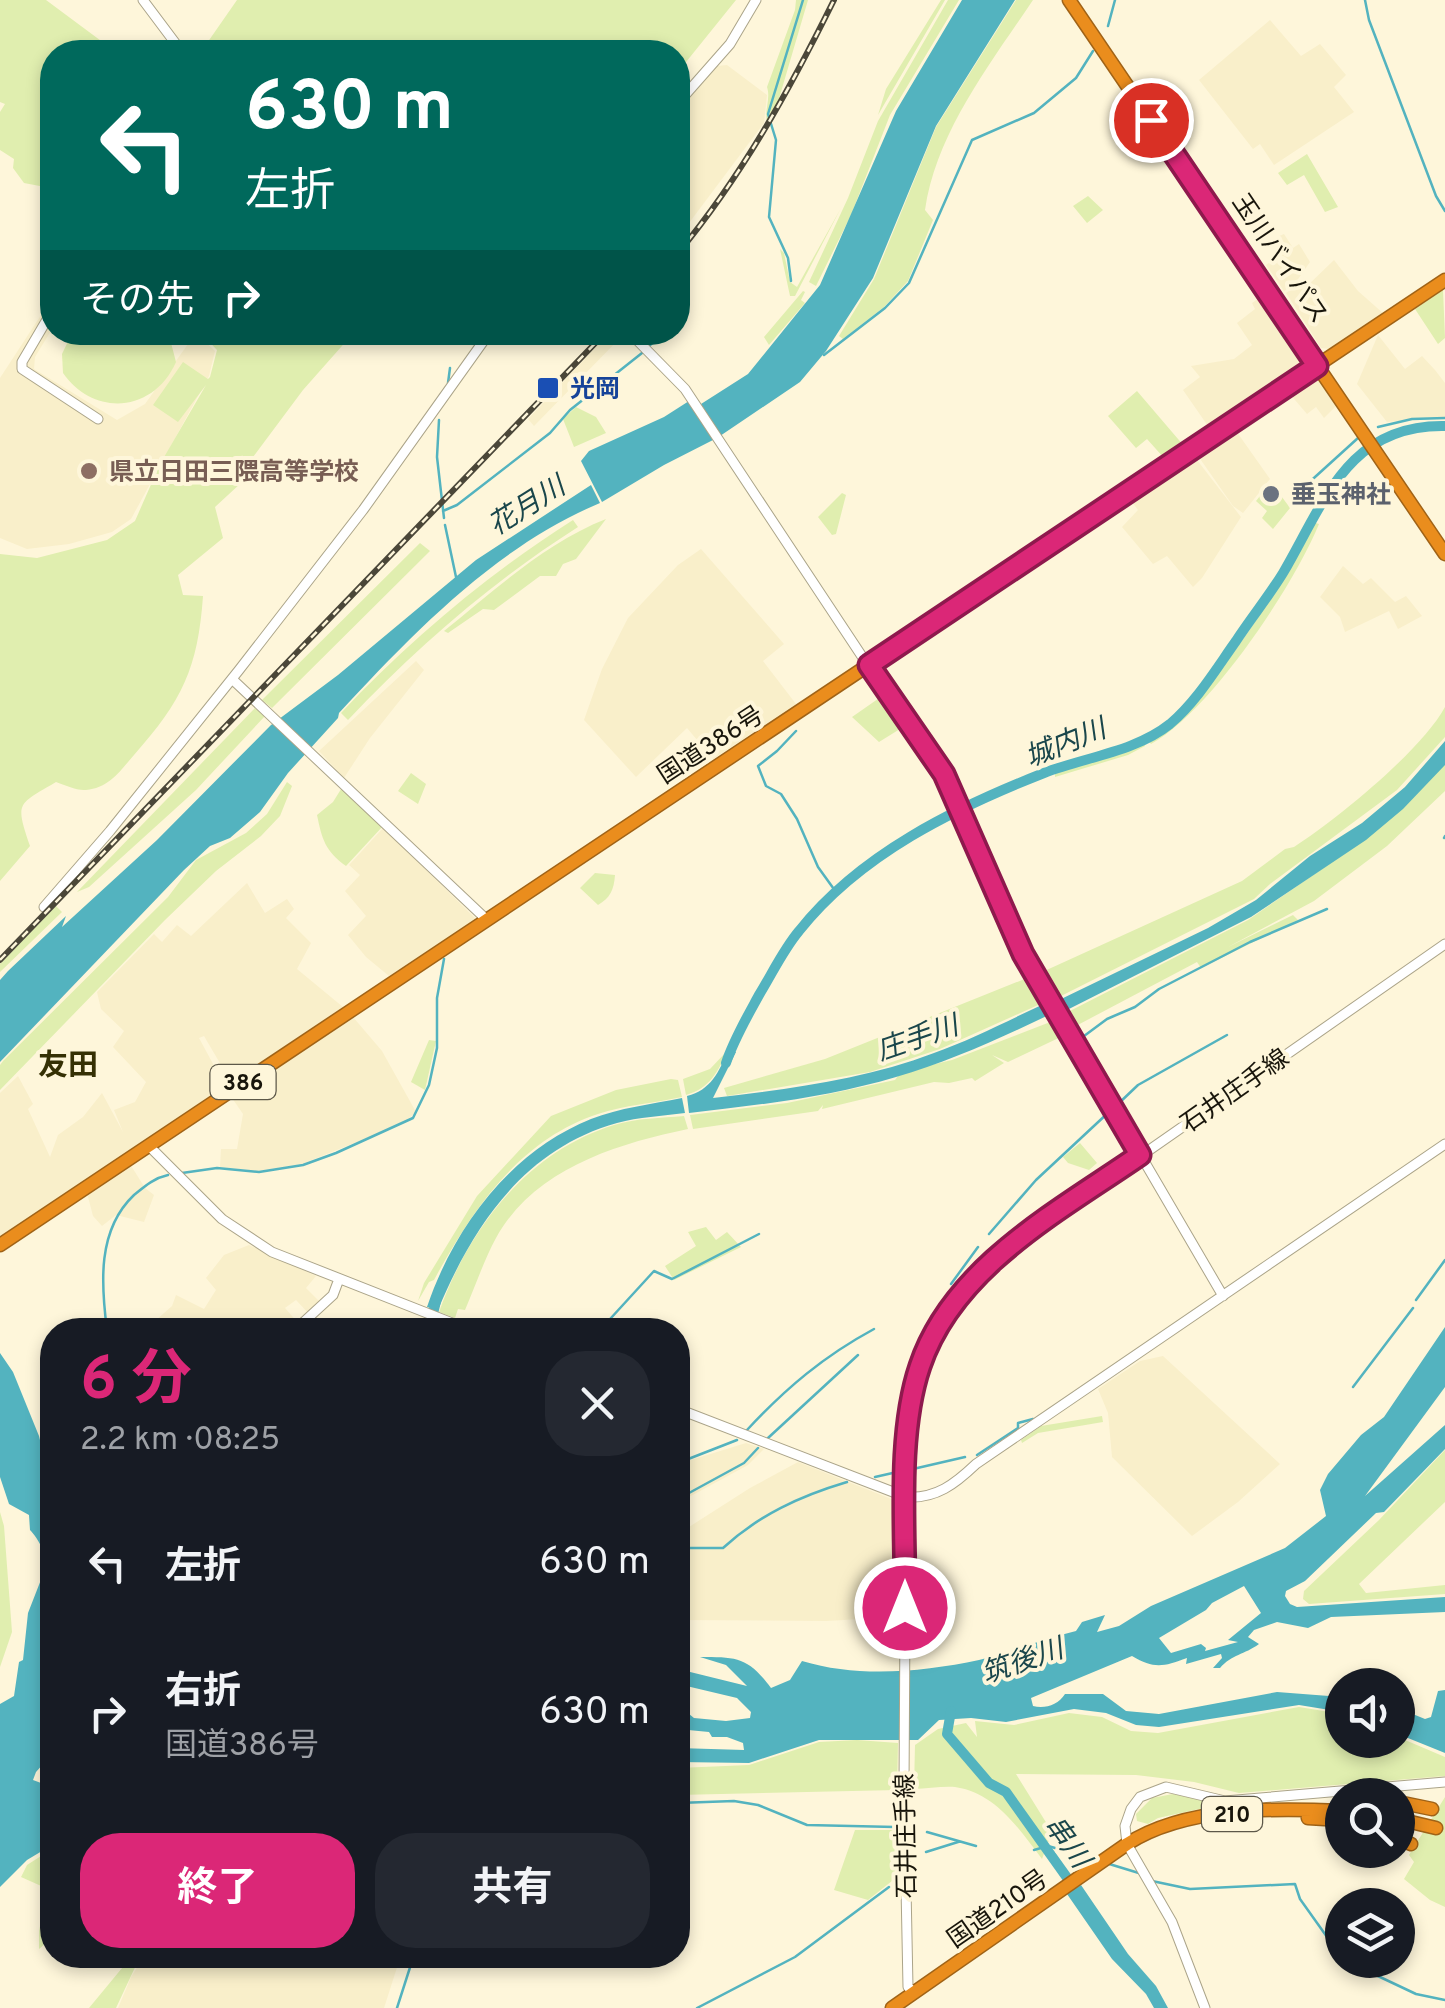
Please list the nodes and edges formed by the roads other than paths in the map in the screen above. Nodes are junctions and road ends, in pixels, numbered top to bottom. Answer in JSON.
{"nodes":[{"id":1,"x":143,"y":0,"type":"edge"},
{"id":2,"x":756,"y":0,"type":"edge"},
{"id":3,"x":1069,"y":0,"type":"edge"},
{"id":4,"x":1078,"y":0,"type":"edge"},
{"id":5,"x":173,"y":40,"type":"edge"},
{"id":6,"x":690,"y":89,"type":"edge"},
{"id":7,"x":1186,"y":166,"type":"junction"},
{"id":8,"x":1445,"y":280,"type":"edge"},
{"id":9,"x":40,"y":332,"type":"edge"},
{"id":10,"x":481,"y":345,"type":"edge"},
{"id":11,"x":641,"y":345,"type":"edge"},
{"id":12,"x":1320,"y":364,"type":"junction"},
{"id":13,"x":98,"y":419,"type":"dead end"},
{"id":14,"x":1374,"y":444,"type":"junction"},
{"id":15,"x":1445,"y":542,"type":"edge"},
{"id":16,"x":1445,"y":554,"type":"edge"},
{"id":17,"x":869,"y":665,"type":"junction"},
{"id":18,"x":232,"y":679,"type":"junction"},
{"id":19,"x":44,"y":907,"type":"dead end"},
{"id":20,"x":487,"y":920,"type":"junction"},
{"id":21,"x":1445,"y":944,"type":"edge"},
{"id":22,"x":1445,"y":1144,"type":"edge"},
{"id":23,"x":149,"y":1146,"type":"junction"},
{"id":24,"x":1140,"y":1155,"type":"junction"},
{"id":25,"x":0,"y":1245,"type":"edge"},
{"id":26,"x":339,"y":1279,"type":"junction"},
{"id":27,"x":1223,"y":1296,"type":"junction"},
{"id":28,"x":308,"y":1318,"type":"edge"},
{"id":29,"x":439,"y":1318,"type":"edge"},
{"id":30,"x":690,"y":1415,"type":"edge"},
{"id":31,"x":906,"y":1497,"type":"junction"},
{"id":32,"x":1445,"y":1782,"type":"edge"},
{"id":33,"x":1415,"y":1806,"type":"edge"},
{"id":34,"x":1432,"y":1809,"type":"dead end"},
{"id":35,"x":1307,"y":1810,"type":"junction"},
{"id":36,"x":1325,"y":1811,"type":"edge"},
{"id":37,"x":1325,"y":1820,"type":"edge"},
{"id":38,"x":1415,"y":1822,"type":"edge"},
{"id":39,"x":1436,"y":1828,"type":"dead end"},
{"id":40,"x":1126,"y":1844,"type":"junction"},
{"id":41,"x":914,"y":1992,"type":"junction"},
{"id":42,"x":892,"y":2008,"type":"edge"},
{"id":43,"x":1205,"y":2008,"type":"edge"}],
"edges":[{"from":1,"to":5,"type":"street"},
{"from":2,"to":6,"type":"street"},
{"from":3,"to":7,"type":"highway","name":"玉川バイパス"},
{"from":4,"to":7,"type":"highway","name":"玉川バイパス"},
{"from":7,"to":12,"type":"highway","name":"玉川バイパス"},
{"from":8,"to":12,"type":"highway","name":"国道386号","number":"386"},
{"from":9,"to":13,"type":"street"},
{"from":10,"to":18,"type":"street"},
{"from":11,"to":17,"type":"street"},
{"from":12,"to":14,"type":"highway","name":"玉川バイパス"},
{"from":12,"to":17,"type":"highway","name":"国道386号","number":"386"},
{"from":14,"to":15,"type":"highway","name":"玉川バイパス"},
{"from":14,"to":16,"type":"highway","name":"玉川バイパス"},
{"from":17,"to":20,"type":"highway","name":"国道386号","number":"386"},
{"from":17,"to":24,"type":"street"},
{"from":18,"to":19,"type":"street"},
{"from":18,"to":20,"type":"street"},
{"from":20,"to":23,"type":"highway","name":"国道386号","number":"386"},
{"from":21,"to":24,"type":"street","name":"石井庄手線"},
{"from":22,"to":27,"type":"street"},
{"from":23,"to":25,"type":"highway","name":"国道386号","number":"386"},
{"from":23,"to":26,"type":"street"},
{"from":24,"to":27,"type":"street"},
{"from":24,"to":31,"type":"street","name":"石井庄手線"},
{"from":26,"to":28,"type":"street"},
{"from":26,"to":29,"type":"street"},
{"from":27,"to":31,"type":"street"},
{"from":30,"to":31,"type":"street"},
{"from":31,"to":41,"type":"street","name":"石井庄手線"},
{"from":32,"to":40,"type":"street"},
{"from":33,"to":34,"type":"highway"},
{"from":35,"to":36,"type":"highway","number":"210"},
{"from":35,"to":37,"type":"highway"},
{"from":35,"to":40,"type":"highway","number":"210"},
{"from":38,"to":39,"type":"highway"},
{"from":40,"to":41,"type":"highway","name":"国道210号","number":"210"},
{"from":40,"to":43,"type":"street"},
{"from":41,"to":42,"type":"highway","name":"国道210号","number":"210"}]}
